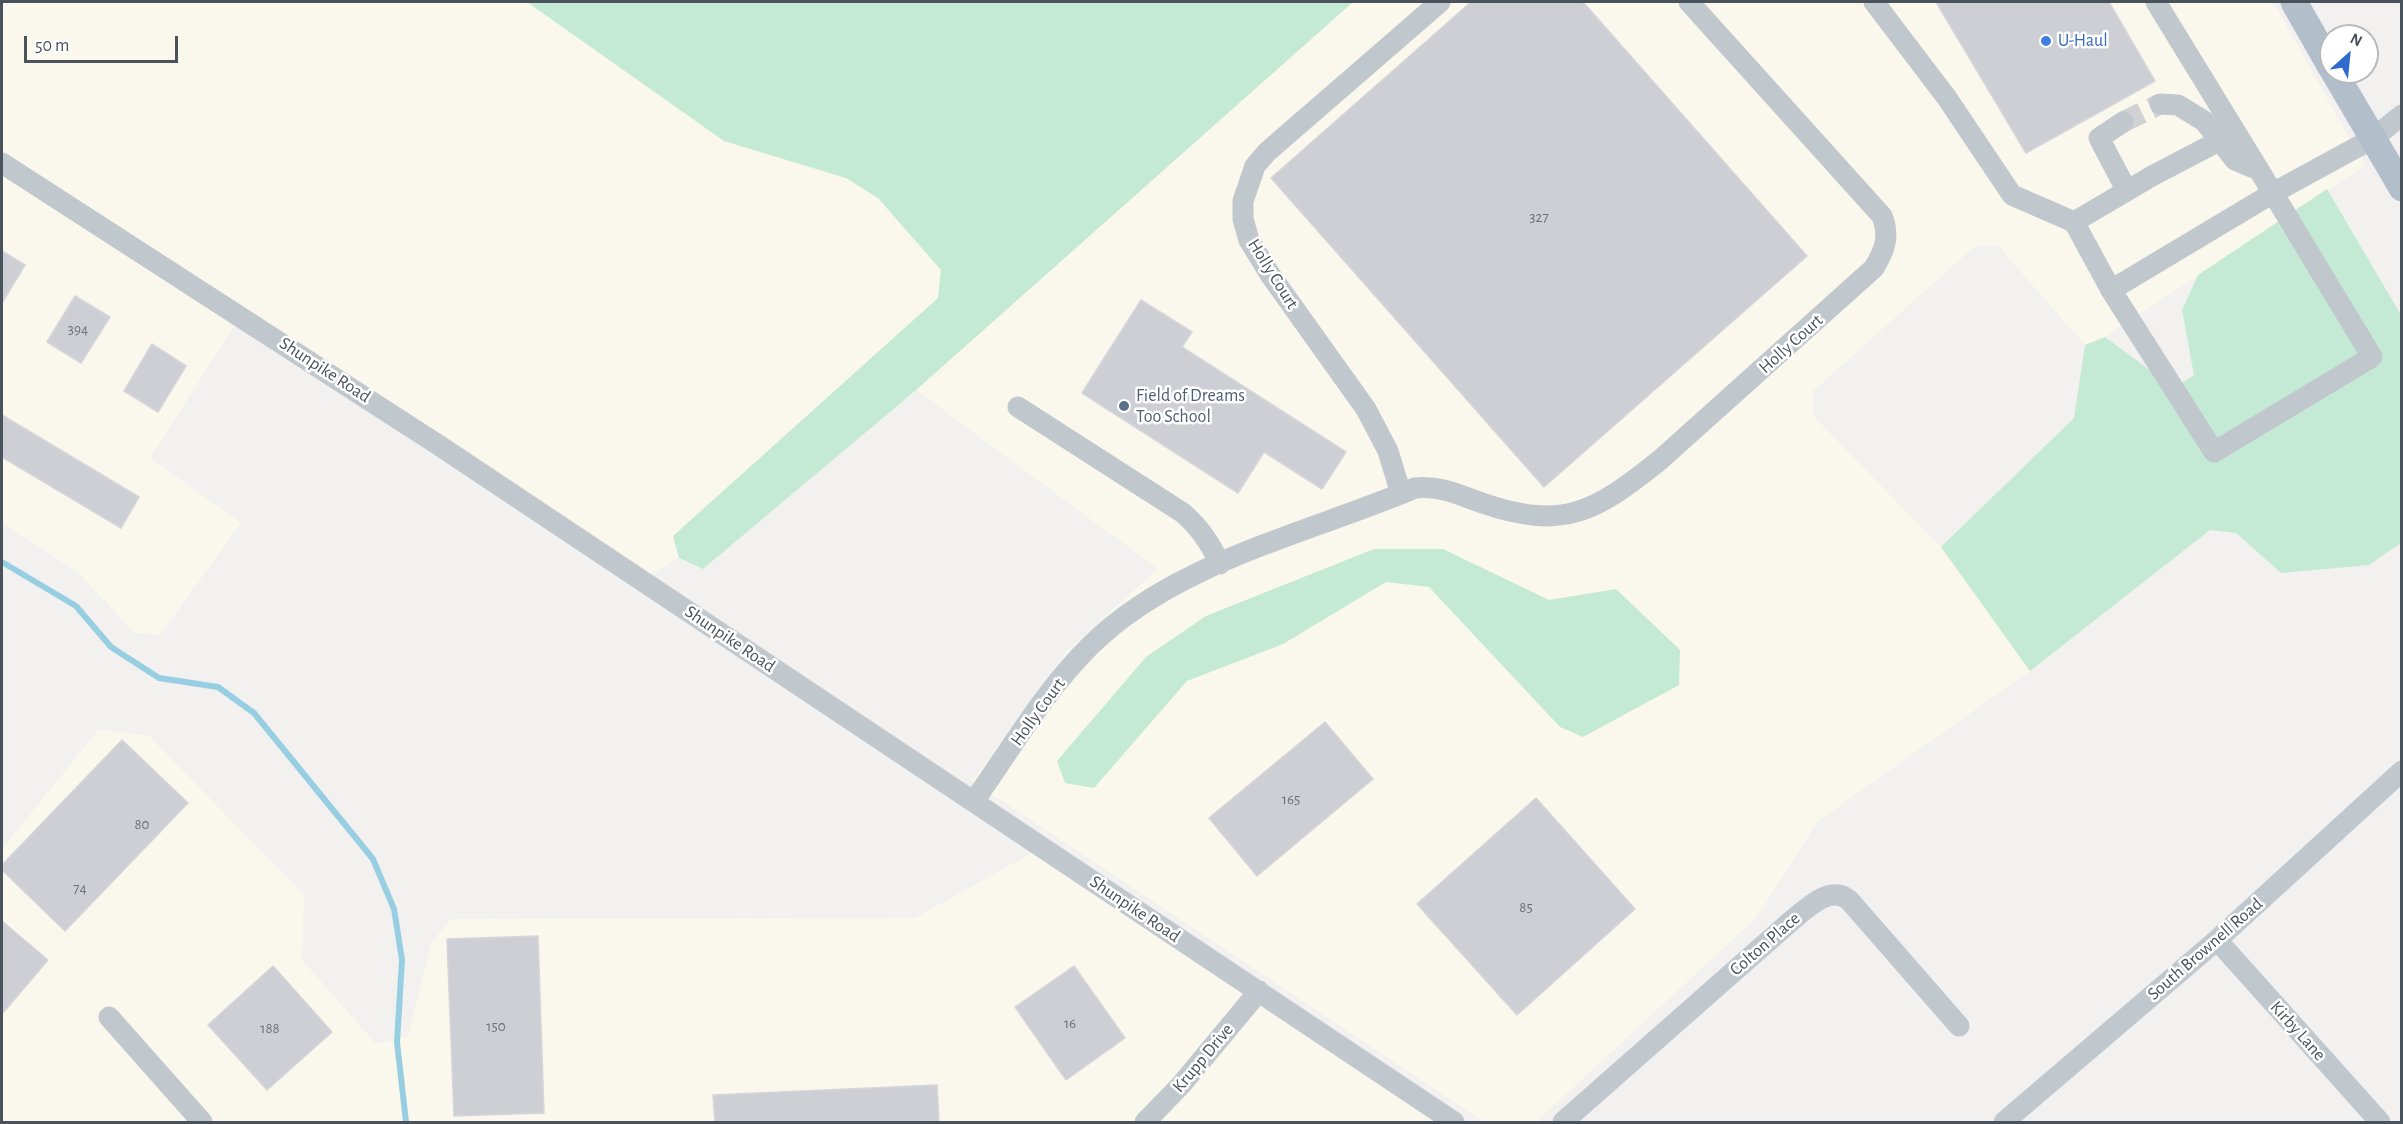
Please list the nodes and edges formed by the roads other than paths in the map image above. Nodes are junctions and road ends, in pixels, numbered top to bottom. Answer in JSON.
{"nodes":[{"id":1,"x":1440,"y":2,"type":"edge"},
{"id":2,"x":1689,"y":2,"type":"edge"},
{"id":3,"x":1874,"y":2,"type":"edge"},
{"id":4,"x":2156,"y":2,"type":"edge"},
{"id":5,"x":2294,"y":2,"type":"edge"},
{"id":6,"x":2319,"y":46,"type":"edge"},
{"id":7,"x":2341,"y":84,"type":"edge"},
{"id":8,"x":2160,"y":104,"type":"tunnel mouth"},
{"id":9,"x":2402,"y":115,"type":"edge"},
{"id":10,"x":2123,"y":122,"type":"tunnel mouth"},
{"id":11,"x":2372,"y":139,"type":"junction"},
{"id":12,"x":2219,"y":141,"type":"junction"},
{"id":13,"x":2,"y":163,"type":"edge"},
{"id":14,"x":2259,"y":170,"type":"junction"},
{"id":15,"x":2402,"y":188,"type":"edge"},
{"id":16,"x":2127,"y":191,"type":"junction"},
{"id":17,"x":2273,"y":193,"type":"junction"},
{"id":18,"x":2074,"y":222,"type":"junction"},
{"id":19,"x":2111,"y":290,"type":"junction"},
{"id":20,"x":1018,"y":407,"type":"dead end"},
{"id":21,"x":1401,"y":494,"type":"junction"},
{"id":22,"x":1220,"y":564,"type":"junction"},
{"id":23,"x":2402,"y":771,"type":"edge"},
{"id":24,"x":974,"y":801,"type":"junction"},
{"id":25,"x":2217,"y":940,"type":"junction"},
{"id":26,"x":1259,"y":991,"type":"junction"},
{"id":27,"x":109,"y":1017,"type":"dead end"},
{"id":28,"x":1959,"y":1026,"type":"dead end"},
{"id":29,"x":202,"y":1122,"type":"edge"},
{"id":30,"x":1145,"y":1122,"type":"edge"},
{"id":31,"x":1454,"y":1122,"type":"edge"},
{"id":32,"x":1563,"y":1122,"type":"edge"},
{"id":33,"x":2004,"y":1122,"type":"edge"},
{"id":34,"x":2380,"y":1122,"type":"edge"}],
"edges":[{"from":1,"to":21,"type":"street","name":"Holly Court"},
{"from":2,"to":21,"type":"street","name":"Holly Court"},
{"from":3,"to":18,"type":"street"},
{"from":4,"to":14,"type":"street"},
{"from":5,"to":6,"type":"main road"},
{"from":7,"to":11,"type":"main road"},
{"from":8,"to":12,"type":"street"},
{"from":9,"to":11,"type":"street"},
{"from":10,"to":16,"type":"street"},
{"from":11,"to":15,"type":"main road"},
{"from":11,"to":17,"type":"street"},
{"from":12,"to":14,"type":"street"},
{"from":12,"to":16,"type":"street"},
{"from":13,"to":24,"type":"street","name":"Shunpike Road"},
{"from":14,"to":17,"type":"street"},
{"from":16,"to":18,"type":"street"},
{"from":17,"to":19,"type":"street"},
{"from":17,"to":19,"type":"street"},
{"from":18,"to":19,"type":"street"},
{"from":20,"to":22,"type":"street"},
{"from":21,"to":22,"type":"street","name":"Holly Court"},
{"from":22,"to":24,"type":"street","name":"Holly Court"},
{"from":23,"to":25,"type":"street","name":"South Brownell Road"},
{"from":24,"to":26,"type":"street","name":"Shunpike Road"},
{"from":25,"to":33,"type":"street","name":"South Brownell Road"},
{"from":25,"to":34,"type":"street","name":"Kirby Lane"},
{"from":26,"to":30,"type":"street","name":"Krupp Drive"},
{"from":26,"to":31,"type":"street","name":"Shunpike Road"},
{"from":27,"to":29,"type":"street"},
{"from":28,"to":32,"type":"street","name":"Colton Place"}]}
